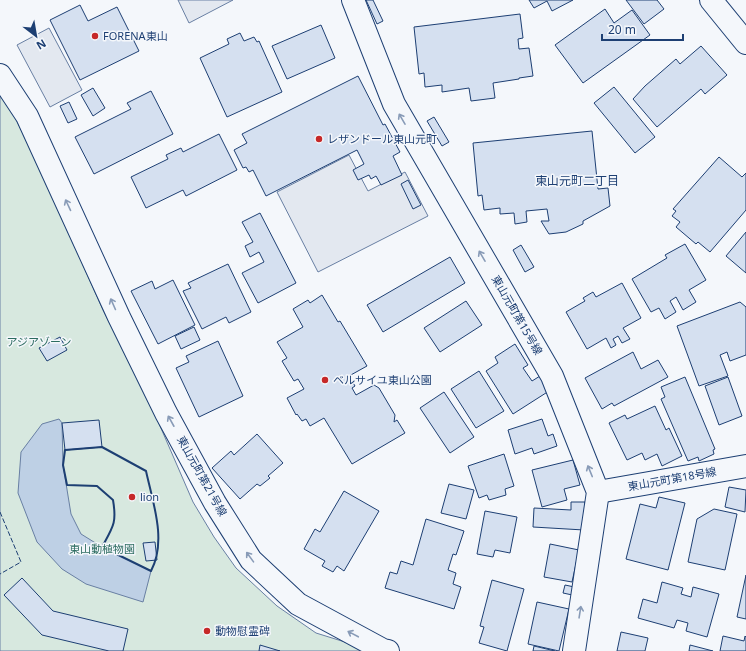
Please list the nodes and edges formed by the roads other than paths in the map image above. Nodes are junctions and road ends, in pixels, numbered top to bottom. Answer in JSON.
{"nodes":[{"id":1,"x":353,"y":0,"type":"edge"},
{"id":2,"x":711,"y":0,"type":"edge"},
{"id":3,"x":746,"y":43,"type":"edge"},
{"id":4,"x":0,"y":75,"type":"edge"},
{"id":5,"x":746,"y":466,"type":"edge"},
{"id":6,"x":598,"y":492,"type":"junction"},
{"id":7,"x":388,"y":651,"type":"edge"},
{"id":8,"x":574,"y":651,"type":"edge"}],
"edges":[{"from":6,"to":1,"type":"street","name":"東山元町第15号線","one_way":true},
{"from":2,"to":3,"type":"street"},
{"from":7,"to":4,"type":"street","name":"東山元町第21号線","one_way":true},
{"from":5,"to":6,"type":"street","name":"東山元町第18号線"},
{"from":8,"to":6,"type":"street","one_way":true}]}
